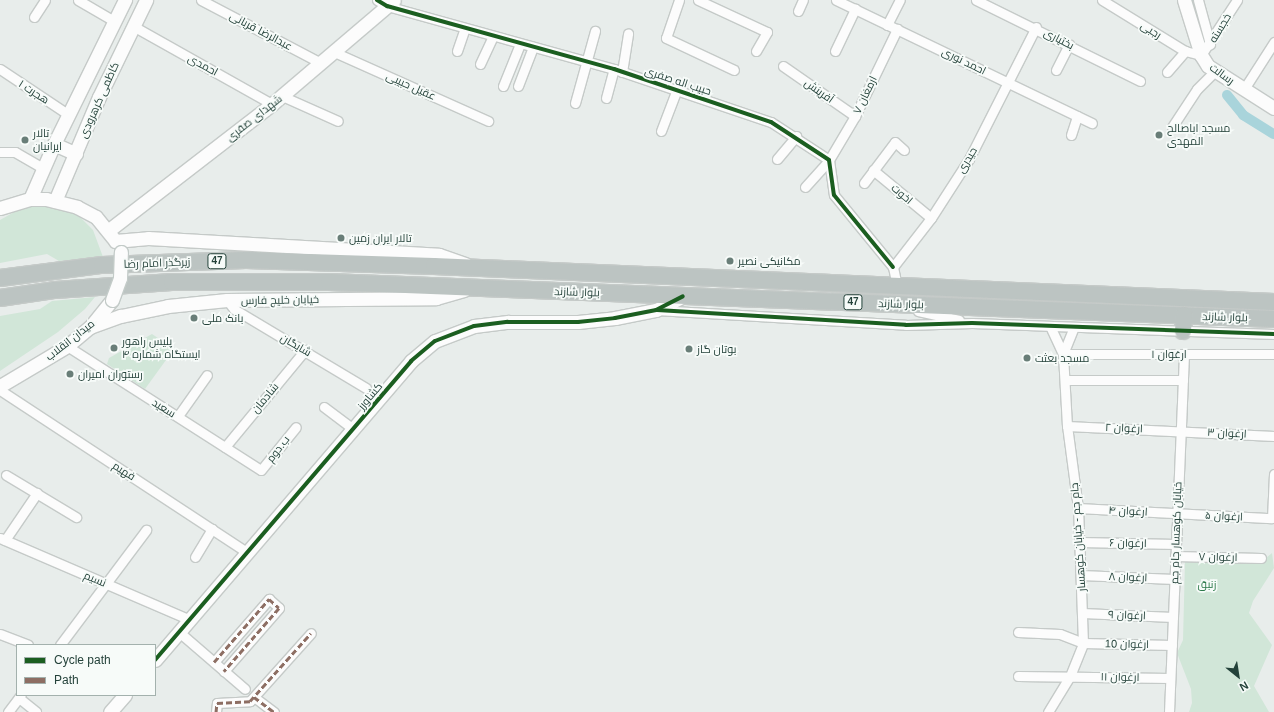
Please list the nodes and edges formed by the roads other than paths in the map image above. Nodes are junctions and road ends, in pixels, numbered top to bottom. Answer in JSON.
{"nodes":[{"id":1,"x":45,"y":0,"type":"edge"},
{"id":2,"x":78,"y":0,"type":"edge"},
{"id":3,"x":125,"y":0,"type":"edge"},
{"id":4,"x":146,"y":0,"type":"edge"},
{"id":5,"x":201,"y":0,"type":"edge"},
{"id":6,"x":679,"y":0,"type":"edge"},
{"id":7,"x":698,"y":0,"type":"edge"},
{"id":8,"x":803,"y":0,"type":"edge"},
{"id":9,"x":836,"y":0,"type":"edge"},
{"id":10,"x":900,"y":0,"type":"edge"},
{"id":11,"x":976,"y":0,"type":"edge"},
{"id":12,"x":1102,"y":0,"type":"edge"},
{"id":13,"x":1184,"y":0,"type":"edge"},
{"id":14,"x":1198,"y":0,"type":"edge"},
{"id":15,"x":1237,"y":0,"type":"edge"},
{"id":16,"x":386,"y":2,"type":"edge"},
{"id":17,"x":846,"y":2,"type":"edge"},
{"id":18,"x":855,"y":9,"type":"junction"},
{"id":19,"x":798,"y":11,"type":"dead end"},
{"id":20,"x":34,"y":17,"type":"dead end"},
{"id":21,"x":114,"y":21,"type":"junction"},
{"id":22,"x":887,"y":25,"type":"junction"},
{"id":23,"x":133,"y":26,"type":"junction"},
{"id":24,"x":1036,"y":27,"type":"junction"},
{"id":25,"x":465,"y":28,"type":"junction"},
{"id":26,"x":897,"y":29,"type":"junction"},
{"id":27,"x":595,"y":31,"type":"dead end"},
{"id":28,"x":628,"y":33,"type":"dead end"},
{"id":29,"x":493,"y":36,"type":"junction"},
{"id":30,"x":1274,"y":42,"type":"edge"},
{"id":31,"x":520,"y":44,"type":"junction"},
{"id":32,"x":1070,"y":44,"type":"junction"},
{"id":33,"x":1210,"y":44,"type":"junction"},
{"id":34,"x":533,"y":47,"type":"junction"},
{"id":35,"x":457,"y":51,"type":"dead end"},
{"id":36,"x":756,"y":51,"type":"dead end"},
{"id":37,"x":835,"y":51,"type":"dead end"},
{"id":38,"x":1185,"y":51,"type":"junction"},
{"id":39,"x":334,"y":52,"type":"junction"},
{"id":40,"x":1201,"y":55,"type":"junction"},
{"id":41,"x":587,"y":62,"type":"junction"},
{"id":42,"x":321,"y":63,"type":"junction"},
{"id":43,"x":480,"y":64,"type":"dead end"},
{"id":44,"x":783,"y":66,"type":"dead end"},
{"id":45,"x":0,"y":69,"type":"edge"},
{"id":46,"x":734,"y":70,"type":"dead end"},
{"id":47,"x":1056,"y":70,"type":"dead end"},
{"id":48,"x":618,"y":71,"type":"junction"},
{"id":49,"x":1167,"y":72,"type":"dead end"},
{"id":50,"x":1214,"y":72,"type":"junction"},
{"id":51,"x":1140,"y":81,"type":"dead end"},
{"id":52,"x":1008,"y":83,"type":"junction"},
{"id":53,"x":503,"y":86,"type":"dead end"},
{"id":54,"x":518,"y":86,"type":"dead end"},
{"id":55,"x":677,"y":89,"type":"junction"},
{"id":56,"x":1244,"y":90,"type":"junction"},
{"id":57,"x":606,"y":98,"type":"dead end"},
{"id":58,"x":277,"y":100,"type":"junction"},
{"id":59,"x":575,"y":103,"type":"dead end"},
{"id":60,"x":1274,"y":108,"type":"edge"},
{"id":61,"x":69,"y":115,"type":"junction"},
{"id":62,"x":855,"y":116,"type":"junction"},
{"id":63,"x":1077,"y":116,"type":"junction"},
{"id":64,"x":338,"y":121,"type":"dead end"},
{"id":65,"x":488,"y":121,"type":"dead end"},
{"id":66,"x":1092,"y":123,"type":"dead end"},
{"id":67,"x":1172,"y":128,"type":"dead end"},
{"id":68,"x":661,"y":131,"type":"dead end"},
{"id":69,"x":796,"y":136,"type":"junction"},
{"id":70,"x":1070,"y":136,"type":"dead end"},
{"id":71,"x":54,"y":144,"type":"junction"},
{"id":72,"x":904,"y":150,"type":"dead end"},
{"id":73,"x":0,"y":152,"type":"edge"},
{"id":74,"x":76,"y":154,"type":"junction"},
{"id":75,"x":777,"y":160,"type":"dead end"},
{"id":76,"x":829,"y":160,"type":"junction"},
{"id":77,"x":42,"y":168,"type":"junction"},
{"id":78,"x":873,"y":170,"type":"junction"},
{"id":79,"x":864,"y":182,"type":"dead end"},
{"id":80,"x":805,"y":187,"type":"dead end"},
{"id":81,"x":30,"y":198,"type":"junction"},
{"id":82,"x":55,"y":201,"type":"junction"},
{"id":83,"x":0,"y":208,"type":"edge"},
{"id":84,"x":931,"y":218,"type":"junction"},
{"id":85,"x":115,"y":241,"type":"junction"},
{"id":86,"x":434,"y":266,"type":"joint"},
{"id":87,"x":893,"y":267,"type":"junction"},
{"id":88,"x":474,"y":268,"type":"junction"},
{"id":89,"x":0,"y":278,"type":"edge"},
{"id":90,"x":432,"y":286,"type":"joint"},
{"id":91,"x":897,"y":286,"type":"junction"},
{"id":92,"x":472,"y":288,"type":"junction"},
{"id":93,"x":683,"y":296,"type":"junction"},
{"id":94,"x":0,"y":298,"type":"edge"},
{"id":95,"x":227,"y":300,"type":"junction"},
{"id":96,"x":1274,"y":302,"type":"edge"},
{"id":97,"x":881,"y":303,"type":"junction"},
{"id":98,"x":656,"y":310,"type":"junction"},
{"id":99,"x":1274,"y":319,"type":"edge"},
{"id":100,"x":972,"y":323,"type":"junction"},
{"id":101,"x":1184,"y":323,"type":"junction"},
{"id":102,"x":1050,"y":326,"type":"junction"},
{"id":103,"x":90,"y":327,"type":"junction"},
{"id":104,"x":1074,"y":327,"type":"junction"},
{"id":105,"x":1274,"y":334,"type":"edge"},
{"id":106,"x":67,"y":346,"type":"junction"},
{"id":107,"x":306,"y":350,"type":"junction"},
{"id":108,"x":1063,"y":354,"type":"junction"},
{"id":109,"x":1184,"y":354,"type":"junction"},
{"id":110,"x":1274,"y":354,"type":"edge"},
{"id":111,"x":207,"y":375,"type":"dead end"},
{"id":112,"x":1065,"y":380,"type":"junction"},
{"id":113,"x":1183,"y":380,"type":"junction"},
{"id":114,"x":0,"y":386,"type":"edge"},
{"id":115,"x":366,"y":388,"type":"dead end"},
{"id":116,"x":0,"y":390,"type":"edge"},
{"id":117,"x":324,"y":407,"type":"dead end"},
{"id":118,"x":178,"y":416,"type":"junction"},
{"id":119,"x":1067,"y":426,"type":"junction"},
{"id":120,"x":296,"y":427,"type":"dead end"},
{"id":121,"x":353,"y":429,"type":"junction"},
{"id":122,"x":1181,"y":431,"type":"junction"},
{"id":123,"x":1274,"y":436,"type":"edge"},
{"id":124,"x":224,"y":446,"type":"junction"},
{"id":125,"x":261,"y":470,"type":"joint"},
{"id":126,"x":1274,"y":474,"type":"edge"},
{"id":127,"x":6,"y":475,"type":"dead end"},
{"id":128,"x":36,"y":494,"type":"junction"},
{"id":129,"x":1078,"y":508,"type":"junction"},
{"id":130,"x":1177,"y":514,"type":"junction"},
{"id":131,"x":76,"y":517,"type":"dead end"},
{"id":132,"x":212,"y":529,"type":"junction"},
{"id":133,"x":146,"y":530,"type":"dead end"},
{"id":134,"x":2,"y":539,"type":"edge"},
{"id":135,"x":1080,"y":542,"type":"junction"},
{"id":136,"x":1176,"y":544,"type":"junction"},
{"id":137,"x":247,"y":552,"type":"junction"},
{"id":138,"x":1175,"y":556,"type":"junction"},
{"id":139,"x":195,"y":557,"type":"dead end"},
{"id":140,"x":1261,"y":558,"type":"dead end"},
{"id":141,"x":1081,"y":575,"type":"junction"},
{"id":142,"x":1174,"y":579,"type":"junction"},
{"id":143,"x":107,"y":584,"type":"junction"},
{"id":144,"x":1082,"y":613,"type":"junction"},
{"id":145,"x":1173,"y":617,"type":"junction"},
{"id":146,"x":190,"y":620,"type":"junction"},
{"id":147,"x":179,"y":632,"type":"junction"},
{"id":148,"x":311,"y":632,"type":"dead end"},
{"id":149,"x":1018,"y":632,"type":"dead end"},
{"id":150,"x":0,"y":634,"type":"edge"},
{"id":151,"x":1082,"y":643,"type":"junction"},
{"id":152,"x":25,"y":644,"type":"edge"},
{"id":153,"x":61,"y":644,"type":"edge"},
{"id":154,"x":1172,"y":645,"type":"junction"},
{"id":155,"x":156,"y":659,"type":"edge"},
{"id":156,"x":214,"y":662,"type":"junction"},
{"id":157,"x":224,"y":671,"type":"junction"},
{"id":158,"x":1018,"y":676,"type":"dead end"},
{"id":159,"x":1070,"y":676,"type":"junction"},
{"id":160,"x":1170,"y":678,"type":"junction"},
{"id":161,"x":245,"y":689,"type":"dead end"},
{"id":162,"x":20,"y":696,"type":"edge"},
{"id":163,"x":124,"y":696,"type":"edge"},
{"id":164,"x":254,"y":697,"type":"junction"},
{"id":165,"x":8,"y":712,"type":"edge"},
{"id":166,"x":36,"y":712,"type":"edge"},
{"id":167,"x":110,"y":712,"type":"edge"},
{"id":168,"x":216,"y":712,"type":"edge"},
{"id":169,"x":274,"y":712,"type":"edge"},
{"id":170,"x":1048,"y":712,"type":"edge"},
{"id":171,"x":1169,"y":712,"type":"edge"}],
"edges":[{"from":1,"to":20,"type":"street"},
{"from":2,"to":21,"type":"street"},
{"from":3,"to":21,"type":"main road","name":"کاظمی کرهرودی"},
{"from":4,"to":23,"type":"main road","name":"کاظمی کرهرودی"},
{"from":5,"to":42,"type":"street","name":"عبدالرضا قربانی"},
{"from":6,"to":46,"type":"street"},
{"from":7,"to":36,"type":"street"},
{"from":8,"to":19,"type":"street"},
{"from":9,"to":17,"type":"street","name":"احمد نوری"},
{"from":10,"to":22,"type":"street"},
{"from":11,"to":24,"type":"street","name":"بختیاری"},
{"from":12,"to":38,"type":"street","name":"رجبی"},
{"from":13,"to":40,"type":"main road","name":"رسالت"},
{"from":14,"to":33,"type":"street"},
{"from":15,"to":33,"type":"street","name":"خجسته"},
{"from":16,"to":25,"type":"street","name":"حبیب اله صفری"},
{"from":16,"to":39,"type":"main road","name":"شهدای صفری"},
{"from":17,"to":18,"type":"street","name":"احمد نوری"},
{"from":18,"to":22,"type":"street","name":"احمد نوری"},
{"from":18,"to":37,"type":"street"},
{"from":21,"to":61,"type":"main road","name":"کاظمی کرهرودی"},
{"from":22,"to":26,"type":"street","name":"احمد نوری"},
{"from":23,"to":58,"type":"street","name":"احمدی"},
{"from":23,"to":74,"type":"main road","name":"کاظمی کرهرودی"},
{"from":24,"to":32,"type":"street","name":"بختیاری"},
{"from":24,"to":52,"type":"street","name":"حیدری"},
{"from":25,"to":29,"type":"street","name":"حبیب اله صفری"},
{"from":25,"to":35,"type":"street"},
{"from":26,"to":52,"type":"street","name":"احمد نوری"},
{"from":26,"to":62,"type":"street","name":"ارمغان ۷"},
{"from":27,"to":41,"type":"street"},
{"from":28,"to":48,"type":"street"},
{"from":29,"to":31,"type":"street","name":"حبیب اله صفری"},
{"from":29,"to":43,"type":"street"},
{"from":30,"to":56,"type":"street"},
{"from":31,"to":34,"type":"street","name":"حبیب اله صفری"},
{"from":31,"to":53,"type":"street"},
{"from":32,"to":47,"type":"street"},
{"from":32,"to":51,"type":"street","name":"بختیاری"},
{"from":33,"to":40,"type":"street","name":"خجسته"},
{"from":34,"to":41,"type":"street","name":"حبیب اله صفری"},
{"from":34,"to":54,"type":"street"},
{"from":38,"to":40,"type":"street","name":"رجبی"},
{"from":38,"to":49,"type":"street"},
{"from":39,"to":42,"type":"main road","name":"شهدای صفری"},
{"from":39,"to":65,"type":"street","name":"عقیل حبیبی"},
{"from":40,"to":50,"type":"main road","name":"رسالت"},
{"from":41,"to":48,"type":"street","name":"حبیب اله صفری"},
{"from":41,"to":59,"type":"street"},
{"from":42,"to":58,"type":"main road","name":"شهدای صفری"},
{"from":44,"to":62,"type":"street","name":"آفرینش"},
{"from":45,"to":61,"type":"street","name":"هجرت ۱"},
{"from":48,"to":55,"type":"street","name":"حبیب اله صفری"},
{"from":48,"to":57,"type":"street"},
{"from":50,"to":56,"type":"main road","name":"رسالت"},
{"from":50,"to":67,"type":"street"},
{"from":52,"to":63,"type":"street","name":"احمد نوری"},
{"from":52,"to":84,"type":"street","name":"حیدری"},
{"from":55,"to":68,"type":"street"},
{"from":55,"to":69,"type":"street","name":"حبیب اله صفری"},
{"from":56,"to":60,"type":"main road","name":"رسالت"},
{"from":58,"to":64,"type":"street","name":"احمدی"},
{"from":58,"to":85,"type":"main road","name":"شهدای صفری"},
{"from":61,"to":71,"type":"main road","name":"کاظمی کرهرودی"},
{"from":62,"to":76,"type":"street","name":"ارمغان ۷"},
{"from":63,"to":66,"type":"street","name":"احمد نوری"},
{"from":63,"to":70,"type":"street"},
{"from":69,"to":75,"type":"street"},
{"from":69,"to":76,"type":"street","name":"حبیب اله صفری"},
{"from":71,"to":74,"type":"main road"},
{"from":71,"to":77,"type":"main road","name":"کاظمی کرهرودی"},
{"from":72,"to":78,"type":"street"},
{"from":73,"to":77,"type":"street"},
{"from":74,"to":82,"type":"main road","name":"کاظمی کرهرودی"},
{"from":76,"to":80,"type":"street","name":"ارمغان ۷"},
{"from":76,"to":87,"type":"street"},
{"from":77,"to":81,"type":"main road","name":"کاظمی کرهرودی"},
{"from":78,"to":79,"type":"street"},
{"from":78,"to":84,"type":"street","name":"اخوت"},
{"from":81,"to":82,"type":"main road"},
{"from":81,"to":83,"type":"main road"},
{"from":82,"to":85,"type":"main road"},
{"from":84,"to":87,"type":"street","name":"حیدری"},
{"from":85,"to":88,"type":"main road"},
{"from":85,"to":103,"type":"main road","name":"میدان انقلاب","bridge":true},
{"from":86,"to":88,"type":"highway","name":"بلوار شازند","number":"47"},
{"from":86,"to":89,"type":"highway","name":"زیرگذر امام رضا","number":"47"},
{"from":87,"to":91,"type":"street"},
{"from":88,"to":91,"type":"highway","name":"بلوار شازند","number":"47"},
{"from":90,"to":92,"type":"highway","name":"بلوار شازند","number":"47"},
{"from":90,"to":94,"type":"highway","name":"زیرگذر امام رضا","number":"47"},
{"from":91,"to":96,"type":"highway","name":"بلوار شازند","number":"47"},
{"from":92,"to":93,"type":"highway","name":"بلوار شازند","number":"47"},
{"from":92,"to":95,"type":"main road","name":"خیابان خلیج فارس"},
{"from":93,"to":97,"type":"highway","name":"بلوار شازند","number":"47"},
{"from":93,"to":98,"type":"main road","name":"کشاورز"},
{"from":95,"to":103,"type":"main road","name":"خیابان خلیج فارس"},
{"from":95,"to":107,"type":"street","name":"شایگان"},
{"from":97,"to":100,"type":"street"},
{"from":97,"to":101,"type":"highway","name":"بلوار شازند","number":"47"},
{"from":98,"to":100,"type":"street"},
{"from":98,"to":121,"type":"main road","name":"کشاورز"},
{"from":99,"to":101,"type":"highway","name":"بلوار شازند","number":"47"},
{"from":100,"to":102,"type":"street"},
{"from":101,"to":104,"type":"street"},
{"from":101,"to":105,"type":"street"},
{"from":102,"to":104,"type":"street"},
{"from":102,"to":108,"type":"street"},
{"from":103,"to":106,"type":"main road","name":"میدان انقلاب"},
{"from":104,"to":108,"type":"street"},
{"from":106,"to":114,"type":"main road","name":"میدان انقلاب"},
{"from":106,"to":118,"type":"street","name":"سعید"},
{"from":107,"to":115,"type":"street","name":"شایگان"},
{"from":107,"to":124,"type":"street","name":"شادمان"},
{"from":108,"to":109,"type":"street","name":"ارغوان ۱"},
{"from":108,"to":112,"type":"street","name":"جام جم - خیابان کوهسار"},
{"from":109,"to":110,"type":"street","name":"ارغوان ۱"},
{"from":109,"to":113,"type":"street","name":"خیابان کوهسار جام جم"},
{"from":111,"to":118,"type":"street"},
{"from":112,"to":113,"type":"street"},
{"from":112,"to":119,"type":"street","name":"جام جم - خیابان کوهسار"},
{"from":113,"to":122,"type":"street","name":"خیابان کوهسار جام جم"},
{"from":116,"to":132,"type":"street","name":"فهیم"},
{"from":117,"to":121,"type":"street"},
{"from":118,"to":124,"type":"street","name":"سعید"},
{"from":119,"to":122,"type":"street","name":"ارغوان ۲"},
{"from":119,"to":129,"type":"street","name":"جام جم - خیابان کوهسار"},
{"from":120,"to":125,"type":"street","name":"ب.دوم"},
{"from":121,"to":137,"type":"main road","name":"کشاورز"},
{"from":122,"to":123,"type":"street","name":"ارغوان ۳"},
{"from":122,"to":130,"type":"street","name":"خیابان کوهسار جام جم"},
{"from":124,"to":125,"type":"street","name":"سعید"},
{"from":126,"to":130,"type":"street","name":"ارغوان ۵"},
{"from":127,"to":128,"type":"street"},
{"from":128,"to":131,"type":"street"},
{"from":128,"to":134,"type":"street"},
{"from":129,"to":130,"type":"street","name":"ارغوان ۴"},
{"from":129,"to":135,"type":"street","name":"جام جم - خیابان کوهسار"},
{"from":130,"to":136,"type":"street","name":"خیابان کوهسار جام جم"},
{"from":132,"to":137,"type":"street","name":"فهیم"},
{"from":132,"to":139,"type":"street"},
{"from":133,"to":143,"type":"street"},
{"from":134,"to":143,"type":"street","name":"نسیم"},
{"from":135,"to":136,"type":"street","name":"ارغوان ۶"},
{"from":135,"to":141,"type":"street","name":"جام جم - خیابان کوهسار"},
{"from":136,"to":138,"type":"street","name":"خیابان کوهسار جام جم"},
{"from":137,"to":146,"type":"main road","name":"کشاورز"},
{"from":138,"to":140,"type":"street","name":"ارغوان ۷"},
{"from":138,"to":142,"type":"street","name":"خیابان کوهسار جام جم"},
{"from":141,"to":142,"type":"street","name":"ارغوان ۸"},
{"from":141,"to":144,"type":"street","name":"جام جم - خیابان کوهسار"},
{"from":142,"to":145,"type":"street","name":"خیابان کوهسار جام جم"},
{"from":143,"to":146,"type":"street","name":"نسیم"},
{"from":143,"to":153,"type":"street"},
{"from":144,"to":145,"type":"street","name":"ارغوان ۹"},
{"from":144,"to":151,"type":"street","name":"جام جم - خیابان کوهسار"},
{"from":145,"to":154,"type":"street","name":"خیابان کوهسار جام جم"},
{"from":146,"to":147,"type":"main road","name":"کشاورز"},
{"from":147,"to":155,"type":"main road","name":"کشاورز"},
{"from":147,"to":156,"type":"street"},
{"from":148,"to":164,"type":"street"},
{"from":149,"to":151,"type":"street"},
{"from":150,"to":152,"type":"street"},
{"from":151,"to":154,"type":"street","name":"ارغوان 10"},
{"from":151,"to":159,"type":"street","name":"جام جم - خیابان کوهسار"},
{"from":154,"to":160,"type":"street","name":"خیابان کوهسار جام جم"},
{"from":156,"to":157,"type":"street"},
{"from":156,"to":157,"type":"street"},
{"from":157,"to":161,"type":"street"},
{"from":158,"to":159,"type":"street","name":"ارغوان ۱۱"},
{"from":159,"to":160,"type":"street","name":"ارغوان ۱۱"},
{"from":159,"to":170,"type":"street","name":"جام جم - خیابان کوهسار"},
{"from":160,"to":171,"type":"street","name":"خیابان کوهسار جام جم"},
{"from":162,"to":165,"type":"street"},
{"from":162,"to":166,"type":"street"},
{"from":163,"to":167,"type":"main road"},
{"from":164,"to":168,"type":"street"},
{"from":164,"to":169,"type":"street"}]}
